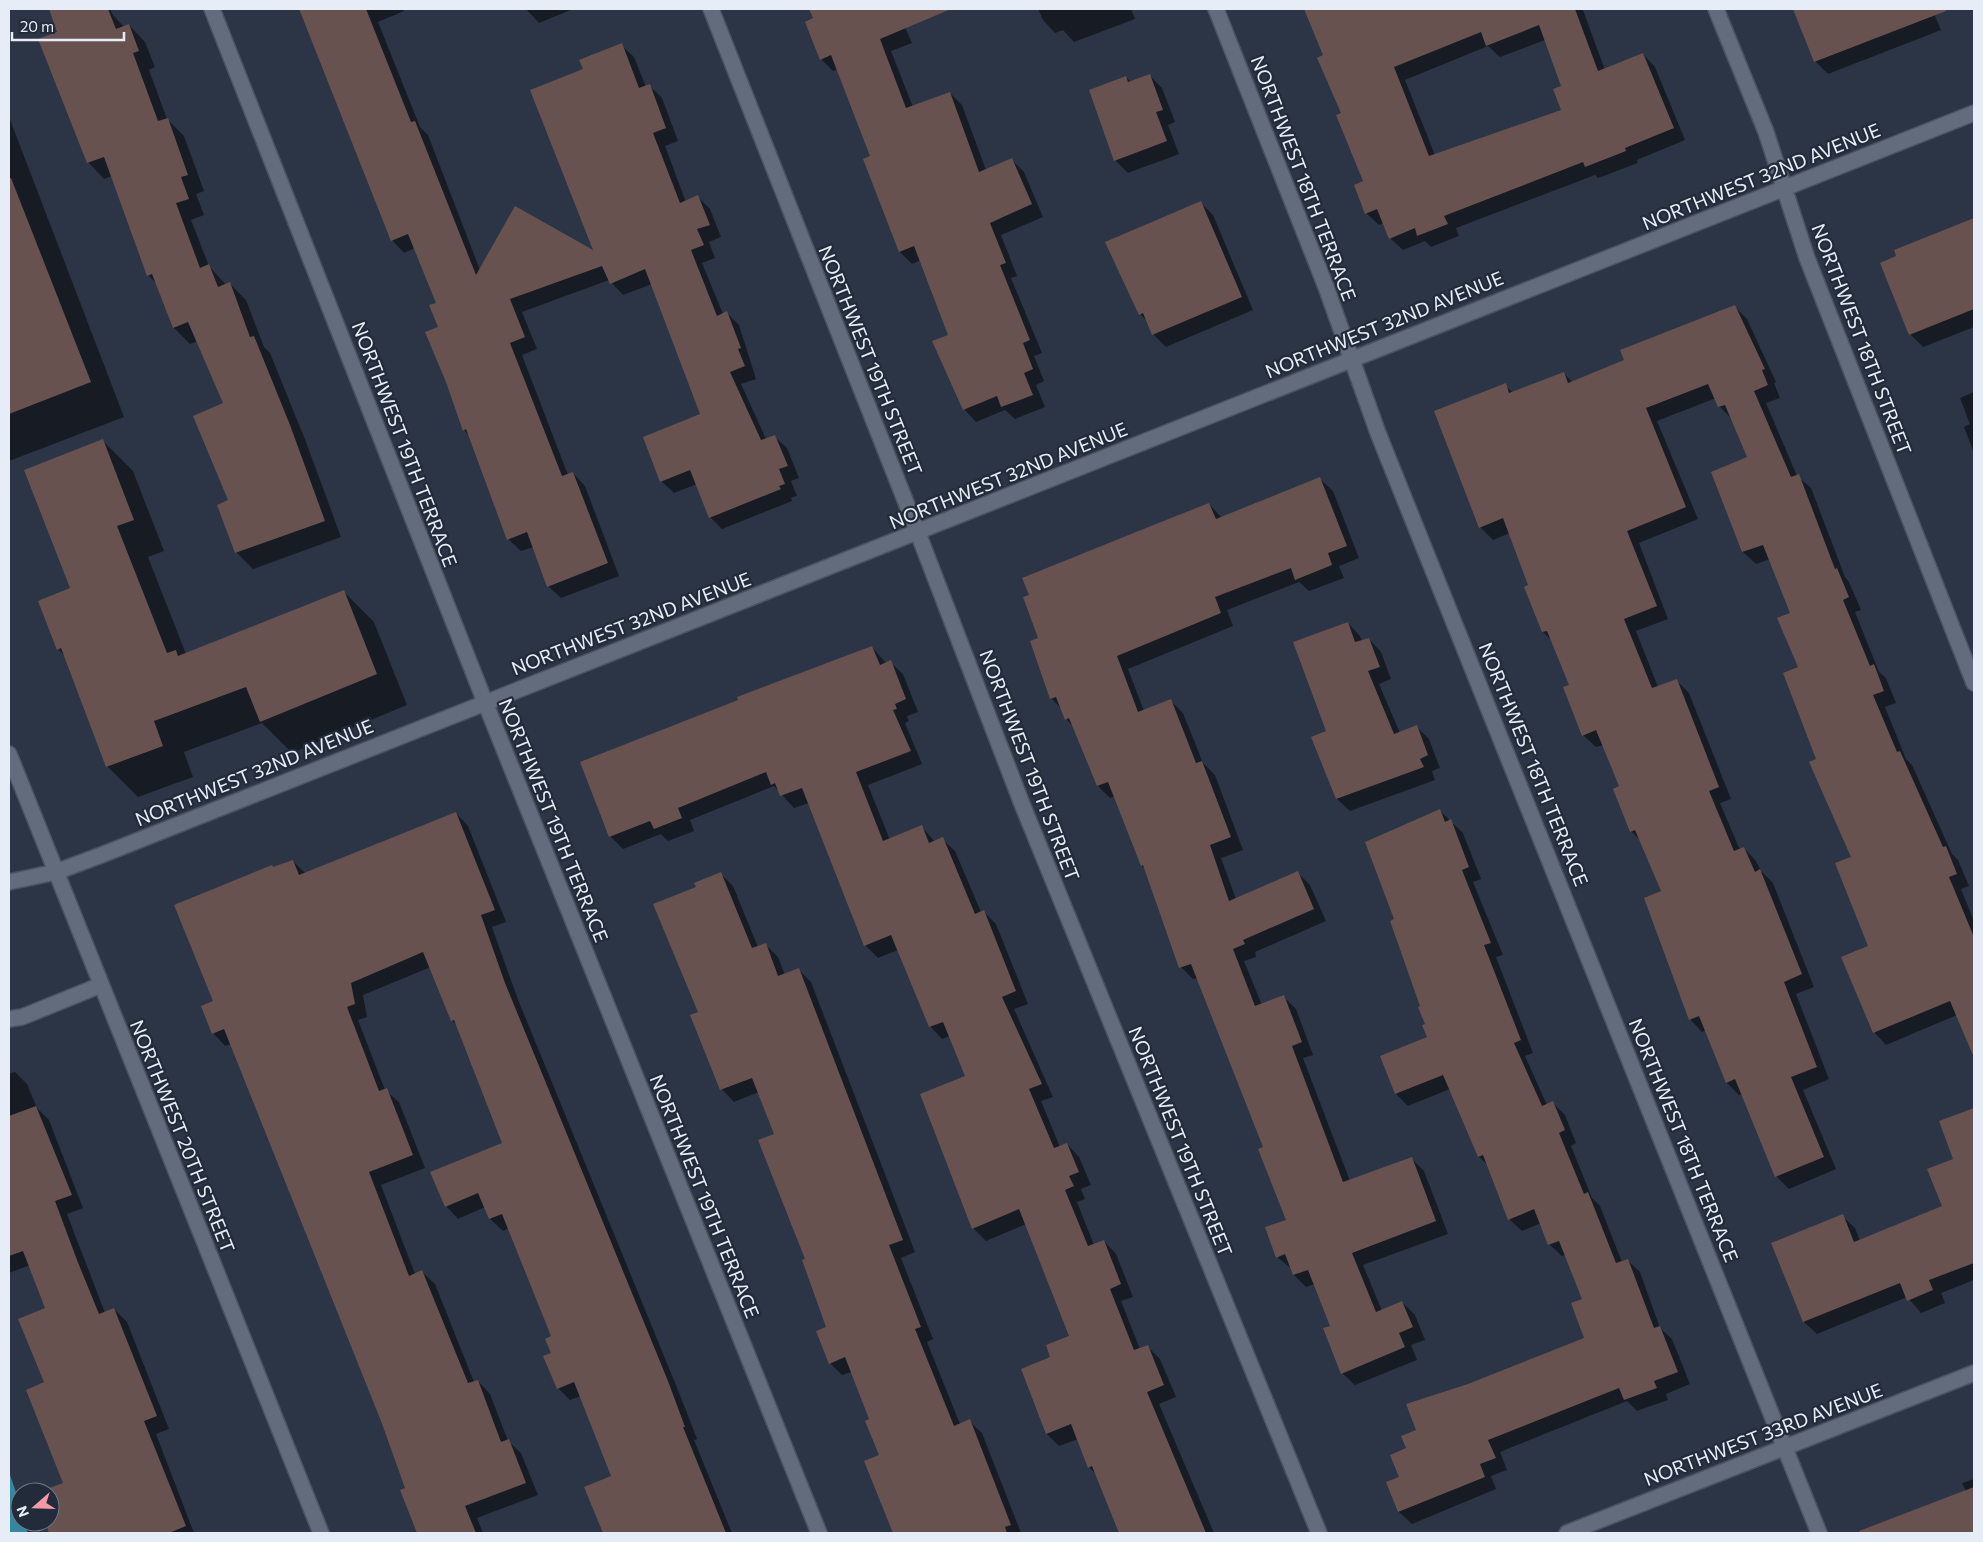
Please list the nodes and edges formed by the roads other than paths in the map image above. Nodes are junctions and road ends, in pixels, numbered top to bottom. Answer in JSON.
{"nodes":[{"id":1,"x":212,"y":9,"type":"edge"},
{"id":2,"x":711,"y":9,"type":"edge"},
{"id":3,"x":1216,"y":9,"type":"edge"},
{"id":4,"x":1716,"y":9,"type":"edge"},
{"id":5,"x":1974,"y":113,"type":"edge"},
{"id":6,"x":1784,"y":189,"type":"junction"},
{"id":7,"x":1351,"y":358,"type":"junction"},
{"id":8,"x":918,"y":533,"type":"junction"},
{"id":9,"x":1974,"y":683,"type":"edge"},
{"id":10,"x":485,"y":702,"type":"junction"},
{"id":11,"x":9,"y":754,"type":"edge"},
{"id":12,"x":56,"y":872,"type":"junction"},
{"id":13,"x":9,"y":882,"type":"edge"},
{"id":14,"x":101,"y":985,"type":"junction"},
{"id":15,"x":15,"y":1018,"type":"edge"},
{"id":16,"x":1974,"y":1373,"type":"edge"},
{"id":17,"x":1785,"y":1447,"type":"junction"},
{"id":18,"x":321,"y":1533,"type":"edge"},
{"id":19,"x":818,"y":1533,"type":"edge"},
{"id":20,"x":1319,"y":1533,"type":"edge"},
{"id":21,"x":1567,"y":1533,"type":"edge"},
{"id":22,"x":1819,"y":1533,"type":"edge"}],
"edges":[{"from":1,"to":10,"type":"street","name":"NORTHWEST 19TH TERRACE"},
{"from":2,"to":8,"type":"street","name":"NORTHWEST 19TH STREET"},
{"from":3,"to":7,"type":"street","name":"NORTHWEST 18TH TERRACE"},
{"from":4,"to":6,"type":"street","name":"NORTHWEST 18TH STREET"},
{"from":5,"to":6,"type":"street","name":"NORTHWEST 32ND AVENUE"},
{"from":6,"to":7,"type":"street","name":"NORTHWEST 32ND AVENUE"},
{"from":6,"to":9,"type":"street","name":"NORTHWEST 18TH STREET"},
{"from":7,"to":8,"type":"street","name":"NORTHWEST 32ND AVENUE"},
{"from":7,"to":17,"type":"street","name":"NORTHWEST 18TH TERRACE"},
{"from":8,"to":10,"type":"street","name":"NORTHWEST 32ND AVENUE"},
{"from":8,"to":20,"type":"street","name":"NORTHWEST 19TH STREET"},
{"from":10,"to":12,"type":"street","name":"NORTHWEST 32ND AVENUE"},
{"from":10,"to":19,"type":"street","name":"NORTHWEST 19TH TERRACE"},
{"from":11,"to":12,"type":"street","name":"NORTHWEST 20TH STREET"},
{"from":12,"to":13,"type":"street","name":"NORTHWEST 32ND AVENUE"},
{"from":12,"to":14,"type":"street","name":"NORTHWEST 20TH STREET"},
{"from":14,"to":15,"type":"street"},
{"from":14,"to":18,"type":"street","name":"NORTHWEST 20TH STREET"},
{"from":16,"to":17,"type":"street","name":"NORTHWEST 33RD AVENUE"},
{"from":17,"to":21,"type":"street","name":"NORTHWEST 33RD AVENUE"},
{"from":17,"to":22,"type":"street","name":"NORTHWEST 18TH TERRACE"}]}
